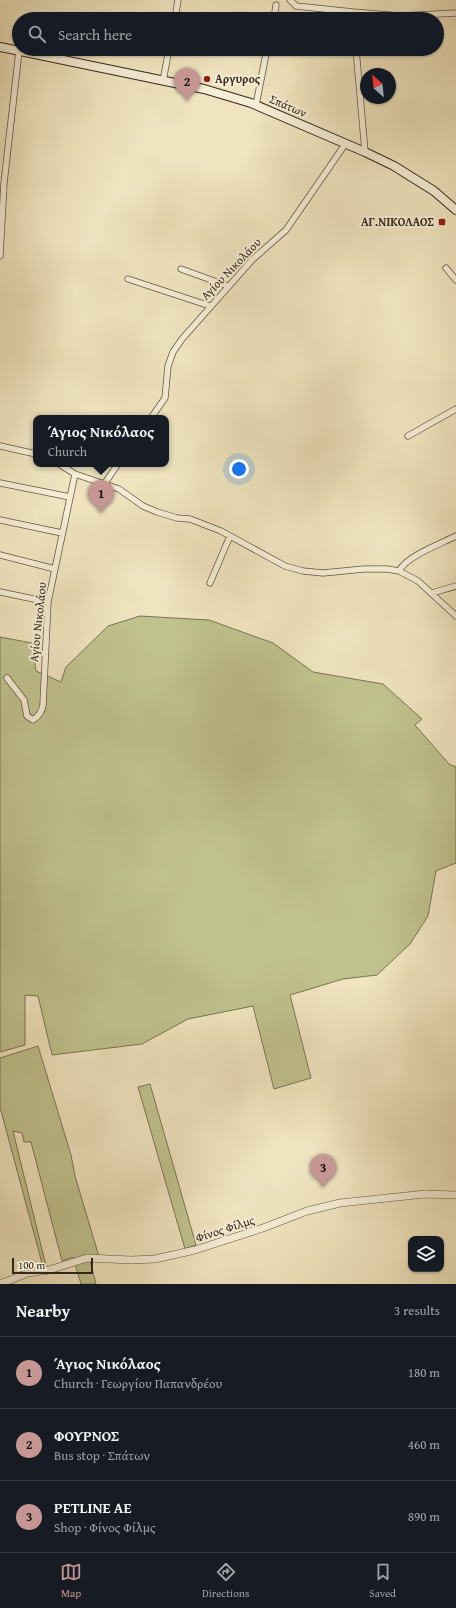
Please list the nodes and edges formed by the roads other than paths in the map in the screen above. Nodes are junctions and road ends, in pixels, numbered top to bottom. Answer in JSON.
{"nodes":[{"id":1,"x":178,"y":0,"type":"edge"},
{"id":2,"x":290,"y":0,"type":"edge"},
{"id":3,"x":276,"y":5,"type":"dead end"},
{"id":4,"x":176,"y":12,"type":"edge"},
{"id":5,"x":275,"y":12,"type":"edge"},
{"id":6,"x":353,"y":12,"type":"edge"},
{"id":7,"x":456,"y":13,"type":"edge"},
{"id":8,"x":444,"y":14,"type":"edge"},
{"id":9,"x":0,"y":47,"type":"edge"},
{"id":10,"x":12,"y":50,"type":"edge"},
{"id":11,"x":17,"y":56,"type":"edge"},
{"id":12,"x":42,"y":56,"type":"edge"},
{"id":13,"x":168,"y":56,"type":"edge"},
{"id":14,"x":266,"y":56,"type":"edge"},
{"id":15,"x":357,"y":56,"type":"edge"},
{"id":16,"x":163,"y":81,"type":"junction"},
{"id":17,"x":256,"y":105,"type":"junction"},
{"id":18,"x":346,"y":143,"type":"junction"},
{"id":19,"x":365,"y":152,"type":"junction"},
{"id":20,"x":456,"y":210,"type":"edge"},
{"id":21,"x":0,"y":256,"type":"edge"},
{"id":22,"x":446,"y":268,"type":"dead end"},
{"id":23,"x":180,"y":269,"type":"dead end"},
{"id":24,"x":128,"y":279,"type":"dead end"},
{"id":25,"x":456,"y":280,"type":"edge"},
{"id":26,"x":228,"y":286,"type":"junction"},
{"id":27,"x":210,"y":306,"type":"junction"},
{"id":28,"x":456,"y":409,"type":"edge"},
{"id":29,"x":153,"y":415,"type":"edge"},
{"id":30,"x":408,"y":436,"type":"dead end"},
{"id":31,"x":0,"y":446,"type":"edge"},
{"id":32,"x":33,"y":453,"type":"edge"},
{"id":33,"x":64,"y":467,"type":"edge"},
{"id":34,"x":116,"y":467,"type":"edge"},
{"id":35,"x":75,"y":474,"type":"junction"},
{"id":36,"x":0,"y":483,"type":"edge"},
{"id":37,"x":105,"y":483,"type":"junction"},
{"id":38,"x":70,"y":497,"type":"junction"},
{"id":39,"x":0,"y":520,"type":"edge"},
{"id":40,"x":62,"y":532,"type":"junction"},
{"id":41,"x":230,"y":536,"type":"junction"},
{"id":42,"x":456,"y":536,"type":"edge"},
{"id":43,"x":0,"y":555,"type":"edge"},
{"id":44,"x":55,"y":569,"type":"junction"},
{"id":45,"x":398,"y":571,"type":"junction"},
{"id":46,"x":210,"y":584,"type":"dead end"},
{"id":47,"x":456,"y":586,"type":"edge"},
{"id":48,"x":0,"y":592,"type":"edge"},
{"id":49,"x":432,"y":593,"type":"junction"},
{"id":50,"x":48,"y":602,"type":"junction"},
{"id":51,"x":456,"y":616,"type":"edge"},
{"id":52,"x":7,"y":678,"type":"dead end"},
{"id":53,"x":456,"y":1195,"type":"edge"},
{"id":54,"x":0,"y":1284,"type":"edge"}],
"edges":[{"from":1,"to":4,"type":"street"},
{"from":2,"to":6,"type":"street"},
{"from":3,"to":5,"type":"street"},
{"from":7,"to":8,"type":"street"},
{"from":9,"to":10,"type":"main road","name":"Σπάτων"},
{"from":11,"to":21,"type":"street"},
{"from":12,"to":16,"type":"main road","name":"Σπάτων"},
{"from":13,"to":16,"type":"street"},
{"from":14,"to":17,"type":"street"},
{"from":15,"to":19,"type":"street"},
{"from":16,"to":17,"type":"main road","name":"Σπάτων"},
{"from":17,"to":18,"type":"main road","name":"Σπάτων"},
{"from":18,"to":19,"type":"main road","name":"Σπάτων"},
{"from":18,"to":26,"type":"street","name":"Αγίου Νικολάου"},
{"from":19,"to":20,"type":"main road","name":"Σπάτων"},
{"from":22,"to":25,"type":"street"},
{"from":23,"to":26,"type":"street"},
{"from":24,"to":27,"type":"street"},
{"from":26,"to":27,"type":"street","name":"Αγίου Νικολάου"},
{"from":27,"to":29,"type":"street","name":"Αγίου Νικολάου"},
{"from":28,"to":30,"type":"street"},
{"from":31,"to":32,"type":"street"},
{"from":33,"to":35,"type":"street"},
{"from":34,"to":37,"type":"street"},
{"from":35,"to":37,"type":"street"},
{"from":35,"to":38,"type":"street","name":"Αγίου Νικολάου"},
{"from":36,"to":38,"type":"street"},
{"from":37,"to":41,"type":"street"},
{"from":38,"to":40,"type":"street","name":"Αγίου Νικολάου"},
{"from":39,"to":40,"type":"street"},
{"from":40,"to":44,"type":"street","name":"Αγίου Νικολάου"},
{"from":41,"to":45,"type":"street"},
{"from":41,"to":46,"type":"street"},
{"from":42,"to":45,"type":"street"},
{"from":43,"to":44,"type":"street"},
{"from":44,"to":50,"type":"street","name":"Αγίου Νικολάου"},
{"from":45,"to":49,"type":"street"},
{"from":47,"to":49,"type":"street"},
{"from":48,"to":50,"type":"street"},
{"from":49,"to":51,"type":"street"},
{"from":50,"to":52,"type":"street","name":"Αγίου Νικολάου"},
{"from":53,"to":54,"type":"street","name":"Φίνος Φίλμς"}]}
